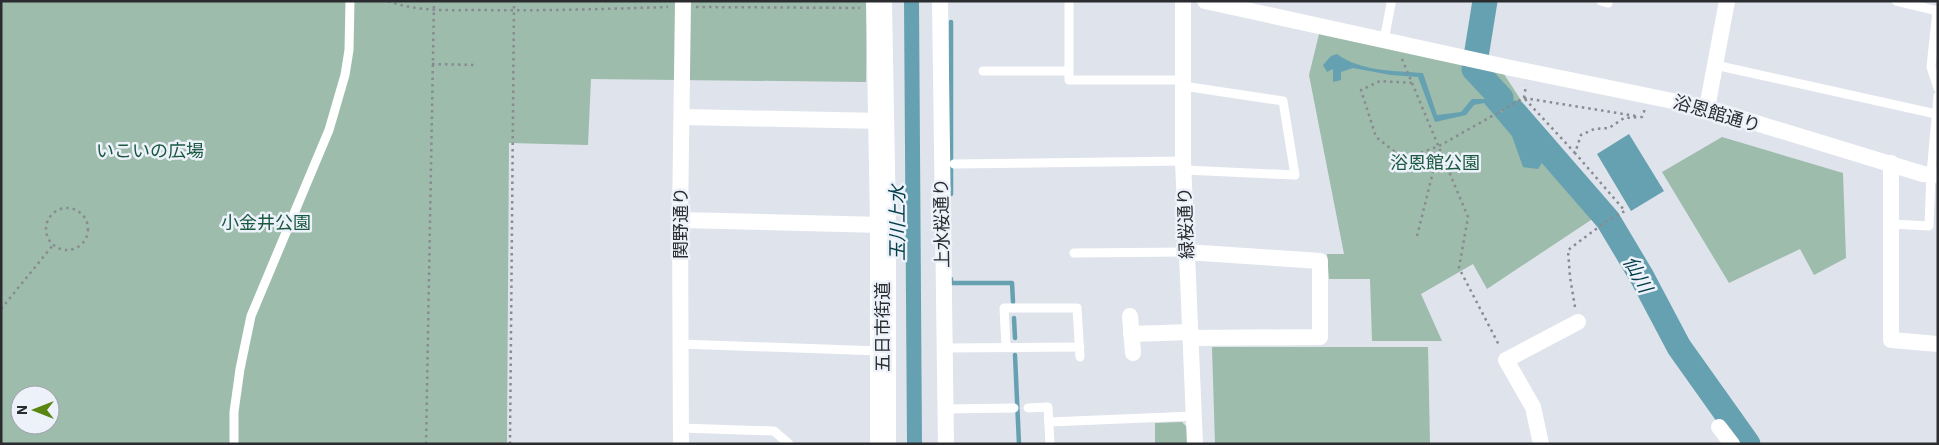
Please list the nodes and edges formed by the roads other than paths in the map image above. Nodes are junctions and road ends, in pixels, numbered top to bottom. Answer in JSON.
{"nodes":[{"id":1,"x":350,"y":1,"type":"edge"},
{"id":2,"x":683,"y":1,"type":"edge"},
{"id":3,"x":940,"y":1,"type":"edge"},
{"id":4,"x":1069,"y":1,"type":"edge"},
{"id":5,"x":1183,"y":1,"type":"edge"},
{"id":6,"x":1204,"y":1,"type":"edge"},
{"id":7,"x":1728,"y":1,"type":"edge"},
{"id":8,"x":1896,"y":1,"type":"edge"},
{"id":9,"x":870,"y":2,"type":"edge"},
{"id":10,"x":1391,"y":4,"type":"dead end"},
{"id":11,"x":1937,"y":11,"type":"edge"},
{"id":12,"x":1390,"y":42,"type":"junction"},
{"id":13,"x":1715,"y":64,"type":"junction"},
{"id":14,"x":983,"y":71,"type":"dead end"},
{"id":15,"x":1068,"y":71,"type":"junction"},
{"id":16,"x":1183,"y":83,"type":"junction"},
{"id":17,"x":1938,"y":88,"type":"edge"},
{"id":18,"x":1938,"y":96,"type":"edge"},
{"id":19,"x":1707,"y":108,"type":"junction"},
{"id":20,"x":682,"y":117,"type":"junction"},
{"id":21,"x":1936,"y":117,"type":"edge"},
{"id":22,"x":880,"y":120,"type":"junction"},
{"id":23,"x":1891,"y":163,"type":"junction"},
{"id":24,"x":948,"y":164,"type":"junction"},
{"id":25,"x":1183,"y":165,"type":"junction"},
{"id":26,"x":1934,"y":175,"type":"edge"},
{"id":27,"x":680,"y":220,"type":"junction"},
{"id":28,"x":1891,"y":224,"type":"junction"},
{"id":29,"x":883,"y":225,"type":"junction"},
{"id":30,"x":1186,"y":252,"type":"junction"},
{"id":31,"x":1074,"y":253,"type":"dead end"},
{"id":32,"x":1130,"y":316,"type":"dead end"},
{"id":33,"x":1578,"y":322,"type":"road end"},
{"id":34,"x":1131,"y":334,"type":"junction"},
{"id":35,"x":1191,"y":335,"type":"junction"},
{"id":36,"x":681,"y":344,"type":"junction"},
{"id":37,"x":1938,"y":344,"type":"edge"},
{"id":38,"x":1080,"y":346,"type":"junction"},
{"id":39,"x":1006,"y":347,"type":"junction"},
{"id":40,"x":944,"y":348,"type":"junction"},
{"id":41,"x":883,"y":351,"type":"junction"},
{"id":42,"x":1133,"y":353,"type":"dead end"},
{"id":43,"x":1080,"y":357,"type":"dead end"},
{"id":44,"x":1014,"y":408,"type":"dead end"},
{"id":45,"x":1028,"y":408,"type":"dead end"},
{"id":46,"x":945,"y":409,"type":"junction"},
{"id":47,"x":1194,"y":416,"type":"junction"},
{"id":48,"x":1049,"y":422,"type":"junction"},
{"id":49,"x":1719,"y":426,"type":"dead end"},
{"id":50,"x":680,"y":436,"type":"edge"},
{"id":51,"x":234,"y":444,"type":"edge"},
{"id":52,"x":789,"y":444,"type":"edge"},
{"id":53,"x":883,"y":444,"type":"edge"},
{"id":54,"x":946,"y":444,"type":"edge"},
{"id":55,"x":1050,"y":444,"type":"edge"},
{"id":56,"x":1195,"y":444,"type":"edge"},
{"id":57,"x":1541,"y":444,"type":"edge"},
{"id":58,"x":1732,"y":444,"type":"edge"}],
"edges":[{"from":1,"to":51,"type":"lane"},
{"from":2,"to":20,"type":"street","name":"関野通り"},
{"from":3,"to":24,"type":"street","name":"上水桜通り"},
{"from":4,"to":15,"type":"lane"},
{"from":5,"to":16,"type":"street","name":"緑桜通り"},
{"from":6,"to":12,"type":"street"},
{"from":7,"to":13,"type":"street"},
{"from":8,"to":11,"type":"lane"},
{"from":9,"to":22,"type":"main road","name":"五日市街道"},
{"from":10,"to":12,"type":"lane"},
{"from":11,"to":17,"type":"lane"},
{"from":12,"to":19,"type":"street","name":"浴恩館通り"},
{"from":13,"to":19,"type":"street"},
{"from":13,"to":21,"type":"lane"},
{"from":14,"to":15,"type":"lane"},
{"from":15,"to":16,"type":"lane"},
{"from":16,"to":25,"type":"street","name":"緑桜通り"},
{"from":16,"to":25,"type":"lane"},
{"from":18,"to":21,"type":"lane"},
{"from":19,"to":23,"type":"street","name":"浴恩館通り"},
{"from":20,"to":22,"type":"street"},
{"from":20,"to":27,"type":"street","name":"関野通り"},
{"from":21,"to":26,"type":"lane"},
{"from":22,"to":29,"type":"main road","name":"五日市街道"},
{"from":23,"to":26,"type":"street","name":"浴恩館通り"},
{"from":23,"to":28,"type":"street"},
{"from":24,"to":25,"type":"lane"},
{"from":24,"to":40,"type":"street","name":"上水桜通り"},
{"from":25,"to":30,"type":"street","name":"緑桜通り"},
{"from":26,"to":28,"type":"lane"},
{"from":27,"to":29,"type":"street"},
{"from":27,"to":36,"type":"street","name":"関野通り"},
{"from":28,"to":37,"type":"street"},
{"from":29,"to":41,"type":"main road","name":"五日市街道"},
{"from":30,"to":31,"type":"lane"},
{"from":30,"to":35,"type":"street","name":"緑桜通り"},
{"from":30,"to":35,"type":"street"},
{"from":32,"to":34,"type":"street"},
{"from":33,"to":57,"type":"street"},
{"from":34,"to":35,"type":"street"},
{"from":34,"to":42,"type":"street"},
{"from":35,"to":47,"type":"street","name":"緑桜通り"},
{"from":36,"to":41,"type":"lane"},
{"from":36,"to":50,"type":"street","name":"関野通り"},
{"from":38,"to":39,"type":"lane"},
{"from":38,"to":39,"type":"lane"},
{"from":38,"to":43,"type":"lane"},
{"from":39,"to":40,"type":"lane"},
{"from":40,"to":46,"type":"street","name":"上水桜通り"},
{"from":41,"to":53,"type":"main road","name":"五日市街道"},
{"from":44,"to":46,"type":"lane"},
{"from":45,"to":48,"type":"lane"},
{"from":46,"to":54,"type":"street","name":"上水桜通り"},
{"from":47,"to":48,"type":"lane"},
{"from":47,"to":56,"type":"street","name":"緑桜通り"},
{"from":48,"to":55,"type":"lane"},
{"from":49,"to":58,"type":"street"},
{"from":50,"to":52,"type":"lane"}]}
